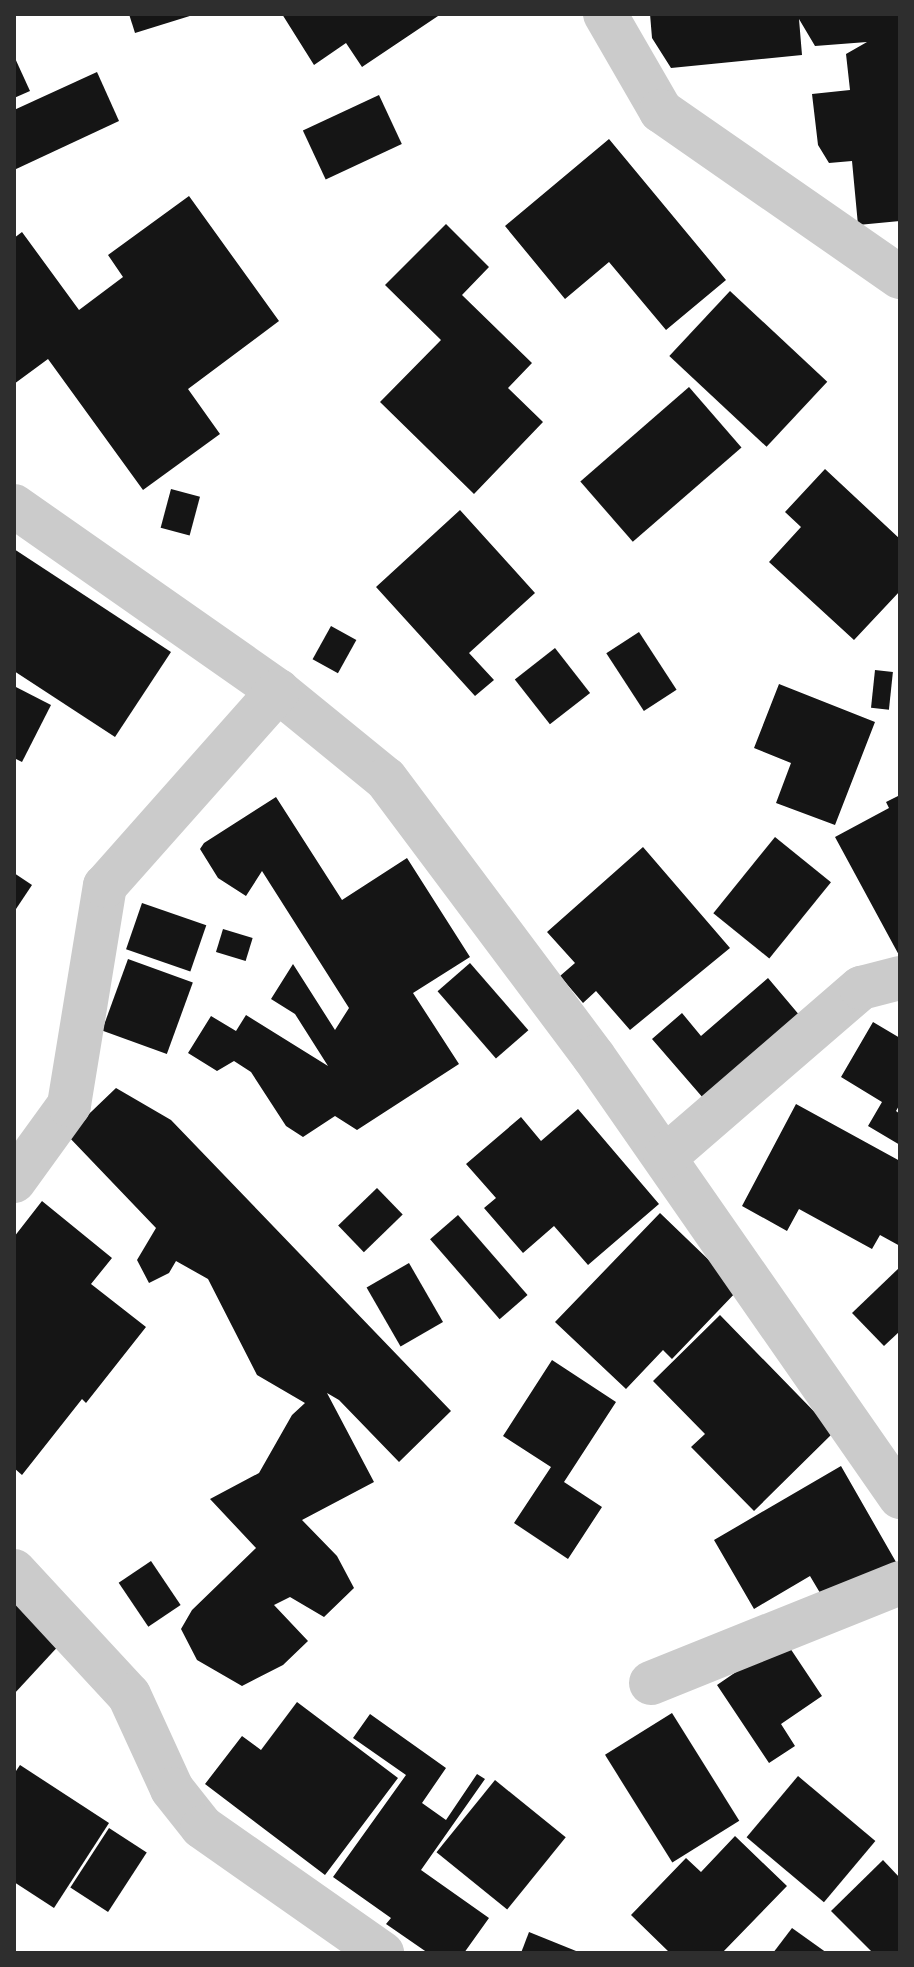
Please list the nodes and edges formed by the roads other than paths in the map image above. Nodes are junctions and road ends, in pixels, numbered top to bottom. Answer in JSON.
{"nodes":[{"id":1,"x":605,"y":14,"type":"edge"},
{"id":2,"x":900,"y":277,"type":"edge"},
{"id":3,"x":14,"y":506,"type":"edge"},
{"id":4,"x":278,"y":691,"type":"junction"},
{"id":5,"x":900,"y":978,"type":"edge"},
{"id":6,"x":665,"y":1157,"type":"junction"},
{"id":7,"x":14,"y":1181,"type":"edge"},
{"id":8,"x":900,"y":1497,"type":"edge"},
{"id":9,"x":14,"y":1571,"type":"edge"},
{"id":10,"x":900,"y":1583,"type":"edge"},
{"id":11,"x":651,"y":1683,"type":"dead end"},
{"id":12,"x":382,"y":1953,"type":"edge"}],
"edges":[{"from":1,"to":2,"type":"street"},
{"from":3,"to":4,"type":"street"},
{"from":4,"to":6,"type":"street"},
{"from":4,"to":7,"type":"street"},
{"from":5,"to":6,"type":"street"},
{"from":6,"to":8,"type":"street"},
{"from":9,"to":12,"type":"street"},
{"from":10,"to":11,"type":"street"}]}
